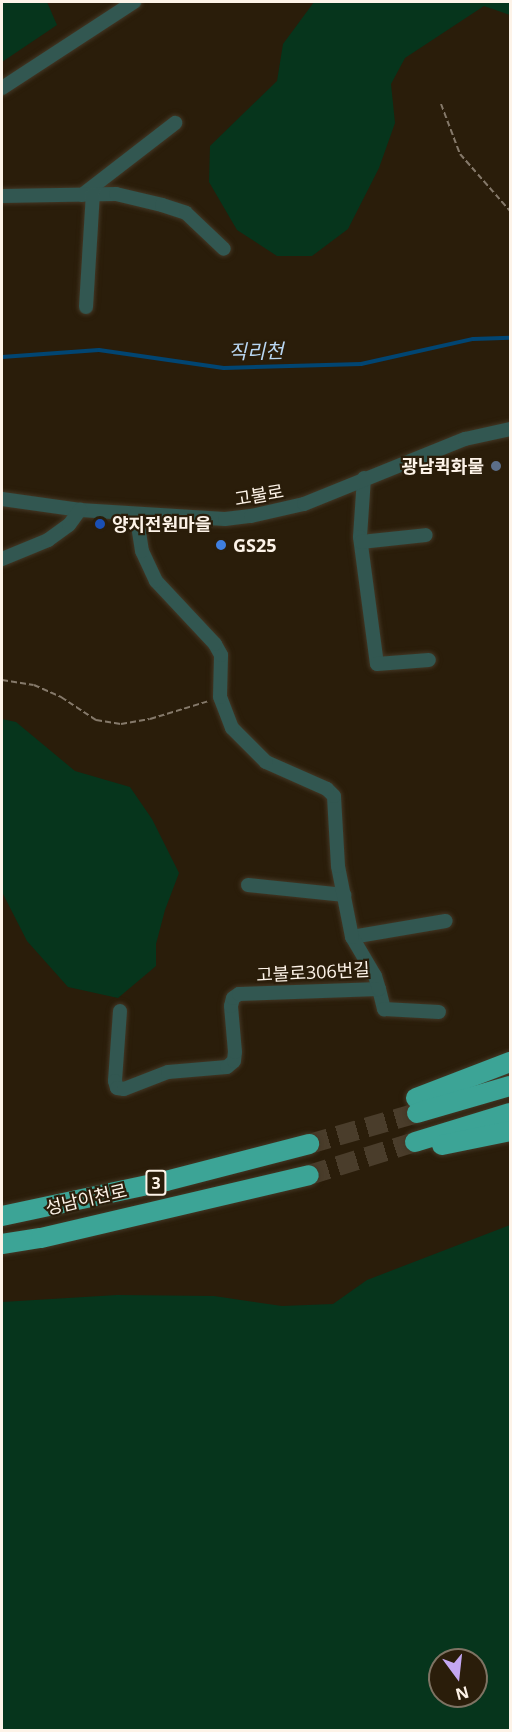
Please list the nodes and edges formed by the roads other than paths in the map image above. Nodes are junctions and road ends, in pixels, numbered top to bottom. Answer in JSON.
{"nodes":[{"id":1,"x":134,"y":2,"type":"edge"},
{"id":2,"x":2,"y":88,"type":"edge"},
{"id":3,"x":175,"y":123,"type":"dead end"},
{"id":4,"x":87,"y":195,"type":"junction"},
{"id":5,"x":2,"y":196,"type":"edge"},
{"id":6,"x":224,"y":249,"type":"dead end"},
{"id":7,"x":86,"y":307,"type":"dead end"},
{"id":8,"x":510,"y":429,"type":"edge"},
{"id":9,"x":364,"y":478,"type":"junction"},
{"id":10,"x":2,"y":499,"type":"edge"},
{"id":11,"x":80,"y":510,"type":"junction"},
{"id":12,"x":136,"y":514,"type":"junction"},
{"id":13,"x":426,"y":535,"type":"dead end"},
{"id":14,"x":361,"y":542,"type":"junction"},
{"id":15,"x":2,"y":559,"type":"edge"},
{"id":16,"x":429,"y":660,"type":"dead end"},
{"id":17,"x":248,"y":885,"type":"dead end"},
{"id":18,"x":344,"y":895,"type":"junction"},
{"id":19,"x":446,"y":921,"type":"dead end"},
{"id":20,"x":351,"y":937,"type":"junction"},
{"id":21,"x":379,"y":989,"type":"junction"},
{"id":22,"x":120,"y":1011,"type":"dead end"},
{"id":23,"x":439,"y":1012,"type":"dead end"},
{"id":24,"x":510,"y":1062,"type":"edge"},
{"id":25,"x":510,"y":1086,"type":"edge"},
{"id":26,"x":510,"y":1113,"type":"edge"},
{"id":27,"x":510,"y":1131,"type":"edge"},
{"id":28,"x":309,"y":1143,"type":"tunnel mouth"},
{"id":29,"x":309,"y":1175,"type":"tunnel mouth"},
{"id":30,"x":2,"y":1216,"type":"edge"},
{"id":31,"x":2,"y":1244,"type":"edge"}],
"edges":[{"from":1,"to":2,"type":"street"},
{"from":3,"to":4,"type":"street"},
{"from":4,"to":5,"type":"street"},
{"from":4,"to":6,"type":"street"},
{"from":4,"to":7,"type":"street"},
{"from":8,"to":9,"type":"street","name":"고불로"},
{"from":9,"to":12,"type":"street","name":"고불로"},
{"from":9,"to":14,"type":"street"},
{"from":10,"to":11,"type":"street","name":"고불로"},
{"from":11,"to":12,"type":"street","name":"고불로"},
{"from":11,"to":15,"type":"street"},
{"from":12,"to":18,"type":"street","name":"고불로306번길"},
{"from":13,"to":14,"type":"street"},
{"from":14,"to":16,"type":"street"},
{"from":17,"to":18,"type":"street"},
{"from":18,"to":20,"type":"street","name":"고불로306번길"},
{"from":19,"to":20,"type":"street"},
{"from":20,"to":21,"type":"street","name":"고불로306번길"},
{"from":21,"to":22,"type":"street","name":"고불로306번길"},
{"from":21,"to":23,"type":"street"},
{"from":24,"to":25,"type":"highway"},
{"from":26,"to":27,"type":"highway"},
{"from":28,"to":30,"type":"highway","name":"성남이천로","number":"3"},
{"from":29,"to":31,"type":"highway","name":"성남이천로","number":"3"}]}
